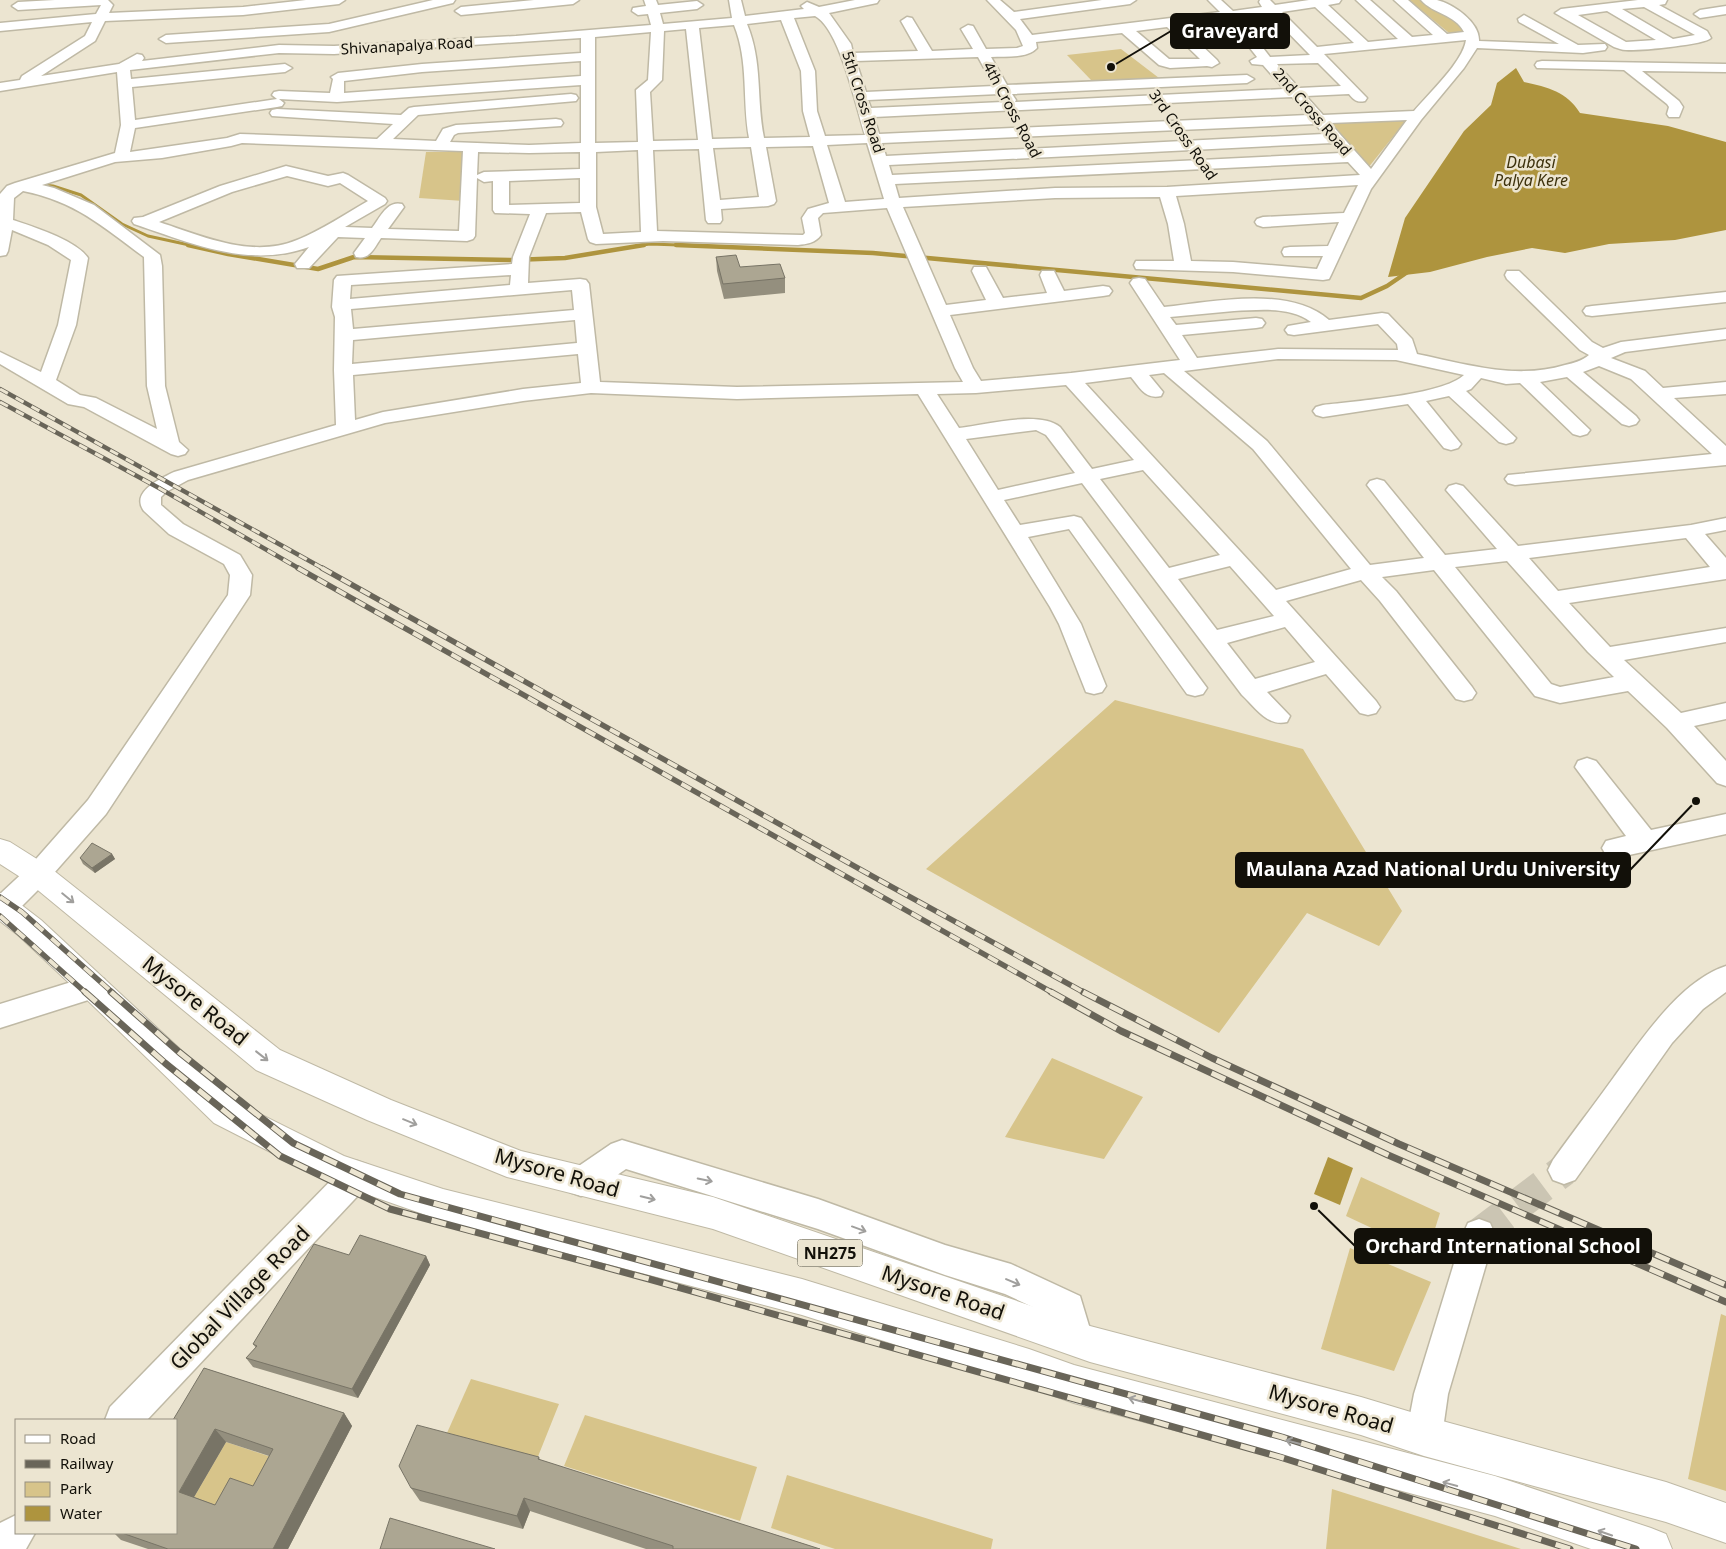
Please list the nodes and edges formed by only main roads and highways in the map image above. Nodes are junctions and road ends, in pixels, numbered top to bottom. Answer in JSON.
{"nodes":[{"id":1,"x":0,"y":850,"type":"edge"},
{"id":2,"x":2,"y":906,"type":"edge"},
{"id":3,"x":1726,"y":1523,"type":"edge"},
{"id":4,"x":1651,"y":1549,"type":"edge"}],
"edges":[{"from":1,"to":3,"type":"highway","name":"Mysore Road","number":"NH275","one_way":true},
{"from":4,"to":2,"type":"highway","one_way":true}]}
